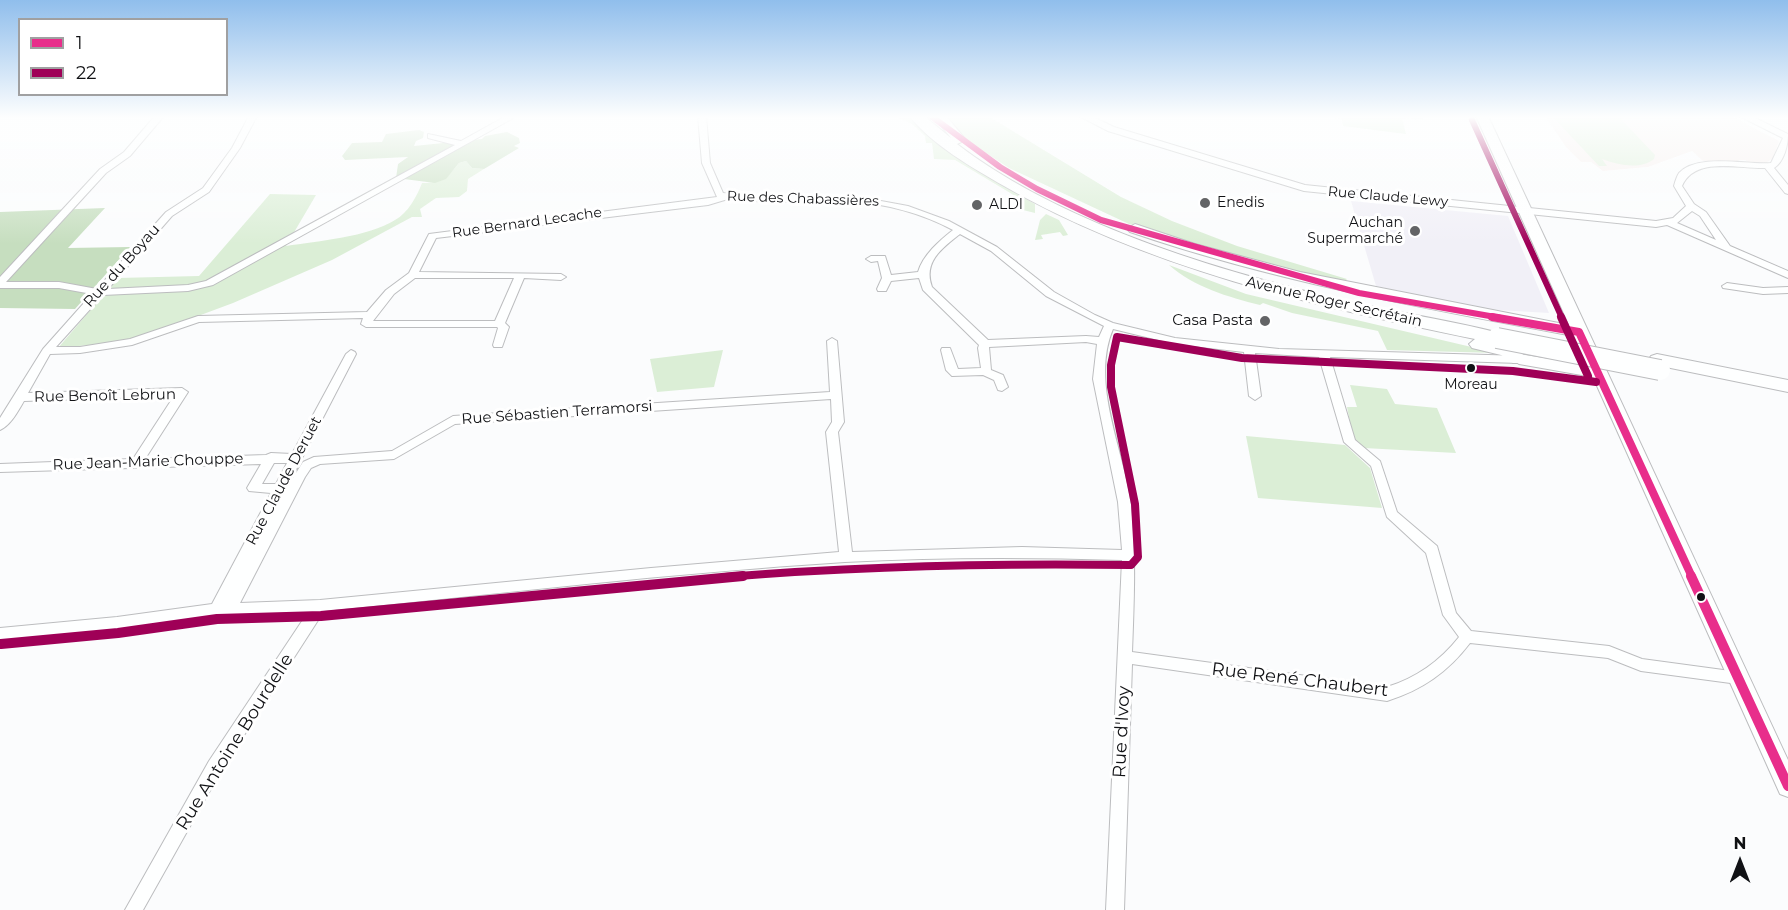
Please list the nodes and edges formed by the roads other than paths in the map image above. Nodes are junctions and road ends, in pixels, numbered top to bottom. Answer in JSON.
{"nodes":[{"id":1,"x":121,"y":158,"type":"edge"},
{"id":2,"x":229,"y":158,"type":"edge"},
{"id":3,"x":436,"y":158,"type":"edge"},
{"id":4,"x":706,"y":158,"type":"edge"},
{"id":5,"x":970,"y":158,"type":"edge"},
{"id":6,"x":988,"y":158,"type":"edge"},
{"id":7,"x":1207,"y":158,"type":"edge"},
{"id":8,"x":1501,"y":158,"type":"edge"},
{"id":9,"x":1779,"y":158,"type":"edge"},
{"id":10,"x":980,"y":166,"type":"junction"},
{"id":11,"x":1768,"y":166,"type":"junction"},
{"id":12,"x":1788,"y":191,"type":"edge"},
{"id":13,"x":724,"y":198,"type":"junction"},
{"id":14,"x":1691,"y":206,"type":"junction"},
{"id":15,"x":1042,"y":211,"type":"dead end"},
{"id":16,"x":1524,"y":211,"type":"junction"},
{"id":17,"x":1101,"y":220,"type":"junction"},
{"id":18,"x":1670,"y":223,"type":"junction"},
{"id":19,"x":959,"y":230,"type":"junction"},
{"id":20,"x":1726,"y":247,"type":"junction"},
{"id":21,"x":1168,"y":256,"type":"junction"},
{"id":22,"x":871,"y":259,"type":"dead end"},
{"id":23,"x":413,"y":275,"type":"junction"},
{"id":24,"x":520,"y":275,"type":"junction"},
{"id":25,"x":924,"y":275,"type":"junction"},
{"id":26,"x":1788,"y":275,"type":"edge"},
{"id":27,"x":561,"y":277,"type":"dead end"},
{"id":28,"x":887,"y":278,"type":"junction"},
{"id":29,"x":0,"y":284,"type":"edge"},
{"id":30,"x":1727,"y":286,"type":"dead end"},
{"id":31,"x":882,"y":289,"type":"dead end"},
{"id":32,"x":1788,"y":290,"type":"edge"},
{"id":33,"x":99,"y":292,"type":"junction"},
{"id":34,"x":368,"y":320,"type":"junction"},
{"id":35,"x":499,"y":324,"type":"junction"},
{"id":36,"x":1110,"y":325,"type":"junction"},
{"id":37,"x":1579,"y":332,"type":"junction"},
{"id":38,"x":1496,"y":333,"type":"junction"},
{"id":39,"x":832,"y":341,"type":"dead end"},
{"id":40,"x":1103,"y":341,"type":"junction"},
{"id":41,"x":985,"y":344,"type":"junction"},
{"id":42,"x":498,"y":345,"type":"dead end"},
{"id":43,"x":946,"y":350,"type":"dead end"},
{"id":44,"x":1249,"y":350,"type":"junction"},
{"id":45,"x":47,"y":351,"type":"junction"},
{"id":46,"x":351,"y":354,"type":"dead end"},
{"id":47,"x":1324,"y":354,"type":"junction"},
{"id":48,"x":1519,"y":359,"type":"junction"},
{"id":49,"x":1659,"y":365,"type":"junction"},
{"id":50,"x":984,"y":371,"type":"junction"},
{"id":51,"x":1598,"y":372,"type":"junction"},
{"id":52,"x":1788,"y":386,"type":"edge"},
{"id":53,"x":1002,"y":387,"type":"dead end"},
{"id":54,"x":836,"y":395,"type":"junction"},
{"id":55,"x":1255,"y":396,"type":"dead end"},
{"id":56,"x":1788,"y":396,"type":"edge"},
{"id":57,"x":20,"y":397,"type":"junction"},
{"id":58,"x":0,"y":426,"type":"edge"},
{"id":59,"x":271,"y":458,"type":"junction"},
{"id":60,"x":296,"y":458,"type":"junction"},
{"id":61,"x":137,"y":462,"type":"junction"},
{"id":62,"x":0,"y":468,"type":"edge"},
{"id":63,"x":280,"y":489,"type":"junction"},
{"id":64,"x":1128,"y":555,"type":"junction"},
{"id":65,"x":846,"y":557,"type":"junction"},
{"id":66,"x":320,"y":606,"type":"junction"},
{"id":67,"x":231,"y":608,"type":"junction"},
{"id":68,"x":216,"y":609,"type":"junction"},
{"id":69,"x":0,"y":634,"type":"edge"},
{"id":70,"x":1467,"y":637,"type":"junction"},
{"id":71,"x":1126,"y":657,"type":"junction"},
{"id":72,"x":1738,"y":678,"type":"junction"},
{"id":73,"x":1788,"y":786,"type":"edge"},
{"id":74,"x":134,"y":910,"type":"edge"},
{"id":75,"x":1115,"y":910,"type":"edge"}],
"edges":[{"from":1,"to":29,"type":"street"},
{"from":2,"to":33,"type":"street","name":"Rue du Boyau"},
{"from":3,"to":33,"type":"street"},
{"from":4,"to":13,"type":"street","name":"Rue des Chabassières"},
{"from":5,"to":10,"type":"main road","name":"Avenue Roger Secrétain"},
{"from":6,"to":17,"type":"main road","name":"Avenue Roger Secrétain"},
{"from":7,"to":16,"type":"street","name":"Rue Claude Lewy"},
{"from":8,"to":16,"type":"main road"},
{"from":9,"to":11,"type":"street"},
{"from":10,"to":15,"type":"main road"},
{"from":10,"to":21,"type":"main road","name":"Avenue Roger Secrétain"},
{"from":11,"to":12,"type":"street"},
{"from":11,"to":14,"type":"street"},
{"from":13,"to":19,"type":"street","name":"Rue des Chabassières"},
{"from":13,"to":23,"type":"street","name":"Rue Bernard Lecache"},
{"from":14,"to":18,"type":"street"},
{"from":14,"to":20,"type":"street"},
{"from":16,"to":18,"type":"street","name":"Rue Claude Lewy"},
{"from":16,"to":37,"type":"main road"},
{"from":17,"to":37,"type":"main road"},
{"from":17,"to":38,"type":"main road","name":"Avenue Roger Secrétain"},
{"from":18,"to":20,"type":"street"},
{"from":19,"to":25,"type":"street"},
{"from":19,"to":36,"type":"street","name":"Rue des Chabassières"},
{"from":20,"to":26,"type":"street"},
{"from":21,"to":38,"type":"main road","name":"Avenue Roger Secrétain"},
{"from":21,"to":48,"type":"main road"},
{"from":22,"to":28,"type":"street"},
{"from":23,"to":24,"type":"street"},
{"from":23,"to":34,"type":"street","name":"Rue Bernard Lecache"},
{"from":24,"to":27,"type":"street"},
{"from":24,"to":35,"type":"street"},
{"from":25,"to":28,"type":"street"},
{"from":25,"to":41,"type":"street"},
{"from":28,"to":31,"type":"street"},
{"from":29,"to":33,"type":"street"},
{"from":30,"to":32,"type":"street"},
{"from":33,"to":45,"type":"street","name":"Rue du Boyau"},
{"from":34,"to":35,"type":"street"},
{"from":34,"to":45,"type":"street"},
{"from":35,"to":42,"type":"street"},
{"from":36,"to":40,"type":"street","name":"Rue d'Ivoy"},
{"from":36,"to":44,"type":"street","name":"Rue des Chabassières"},
{"from":37,"to":51,"type":"main road"},
{"from":38,"to":49,"type":"main road","name":"Avenue Roger Secrétain","bridge":true},
{"from":39,"to":54,"type":"street"},
{"from":40,"to":41,"type":"street"},
{"from":40,"to":64,"type":"street","name":"Rue d'Ivoy"},
{"from":41,"to":50,"type":"street"},
{"from":43,"to":50,"type":"street"},
{"from":44,"to":47,"type":"street","name":"Rue des Chabassières"},
{"from":44,"to":55,"type":"street"},
{"from":45,"to":57,"type":"street","name":"Rue du Boyau"},
{"from":46,"to":60,"type":"street","name":"Rue Claude Deruet"},
{"from":47,"to":48,"type":"street","name":"Rue des Chabassières"},
{"from":47,"to":70,"type":"street"},
{"from":48,"to":51,"type":"main road"},
{"from":49,"to":52,"type":"main road","name":"Avenue Roger Secrétain"},
{"from":49,"to":56,"type":"main road","name":"Avenue Roger Secrétain"},
{"from":50,"to":53,"type":"street"},
{"from":51,"to":72,"type":"main road"},
{"from":54,"to":65,"type":"street"},
{"from":54,"to":67,"type":"street","name":"Rue Sébastien Terramorsi"},
{"from":57,"to":58,"type":"street","name":"Rue du Boyau"},
{"from":57,"to":61,"type":"street","name":"Rue Benoît Lebrun"},
{"from":59,"to":60,"type":"street","name":"Rue Jean-Marie Chouppe"},
{"from":59,"to":61,"type":"street","name":"Rue Jean-Marie Chouppe"},
{"from":59,"to":63,"type":"street"},
{"from":60,"to":63,"type":"street","name":"Rue Claude Deruet"},
{"from":61,"to":62,"type":"street","name":"Rue Jean-Marie Chouppe"},
{"from":63,"to":68,"type":"street","name":"Rue Claude Deruet"},
{"from":64,"to":65,"type":"street"},
{"from":64,"to":71,"type":"street","name":"Rue d'Ivoy"},
{"from":65,"to":66,"type":"street"},
{"from":66,"to":67,"type":"street"},
{"from":66,"to":74,"type":"street","name":"Rue Antoine Bourdelle"},
{"from":67,"to":68,"type":"street"},
{"from":68,"to":69,"type":"street"},
{"from":70,"to":71,"type":"street","name":"Rue René Chaubert"},
{"from":70,"to":72,"type":"street"},
{"from":71,"to":75,"type":"street","name":"Rue d'Ivoy"},
{"from":72,"to":73,"type":"main road"}]}
